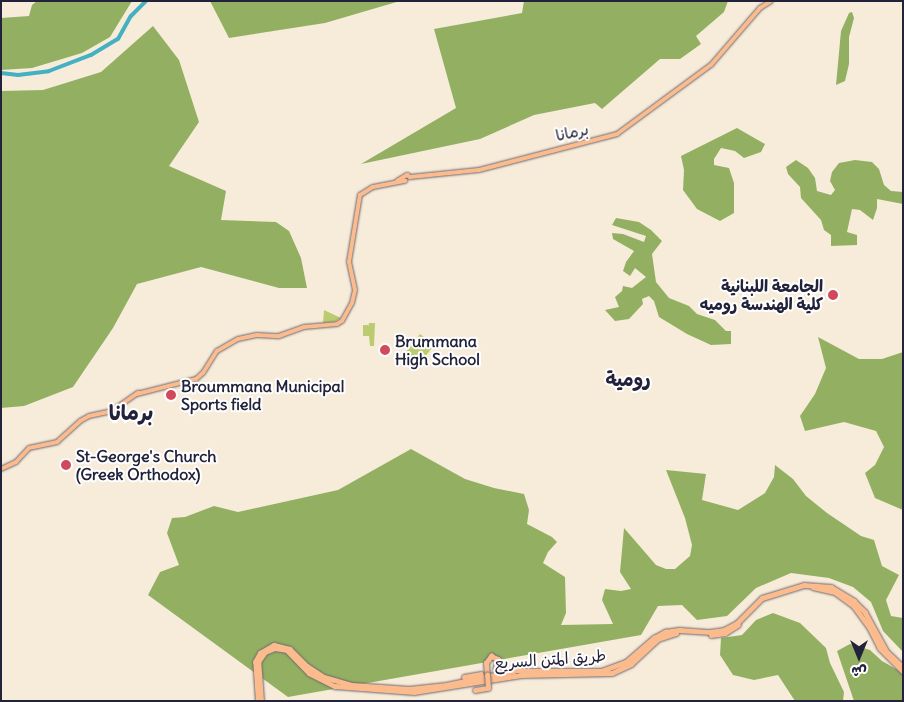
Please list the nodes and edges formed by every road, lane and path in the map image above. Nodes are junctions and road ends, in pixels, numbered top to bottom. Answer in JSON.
{"nodes":[{"id":1,"x":771,"y":1,"type":"edge"},
{"id":2,"x":1,"y":469,"type":"edge"},
{"id":3,"x":903,"y":667,"type":"edge"},
{"id":4,"x":903,"y":671,"type":"edge"},
{"id":5,"x":487,"y":674,"type":"junction"},
{"id":6,"x":502,"y":674,"type":"junction"},
{"id":7,"x":459,"y":680,"type":"junction"},
{"id":8,"x":474,"y":682,"type":"junction"},
{"id":9,"x":260,"y":701,"type":"edge"}],
"edges":[{"from":1,"to":2,"type":"main road","name":"برمانا"},
{"from":3,"to":6,"type":"highway","name":"طريق المتن السريع"},
{"from":4,"to":8,"type":"highway","name":"طريق المتن السريع"},
{"from":5,"to":6,"type":"highway"},
{"from":5,"to":7,"type":"highway"},
{"from":5,"to":8,"type":"highway","bridge":true},
{"from":6,"to":7,"type":"highway","name":"طريق المتن السريع"},
{"from":7,"to":9,"type":"highway","name":"طريق المتن السريع"},
{"from":8,"to":9,"type":"highway","name":"طريق المتن السريع"}]}
